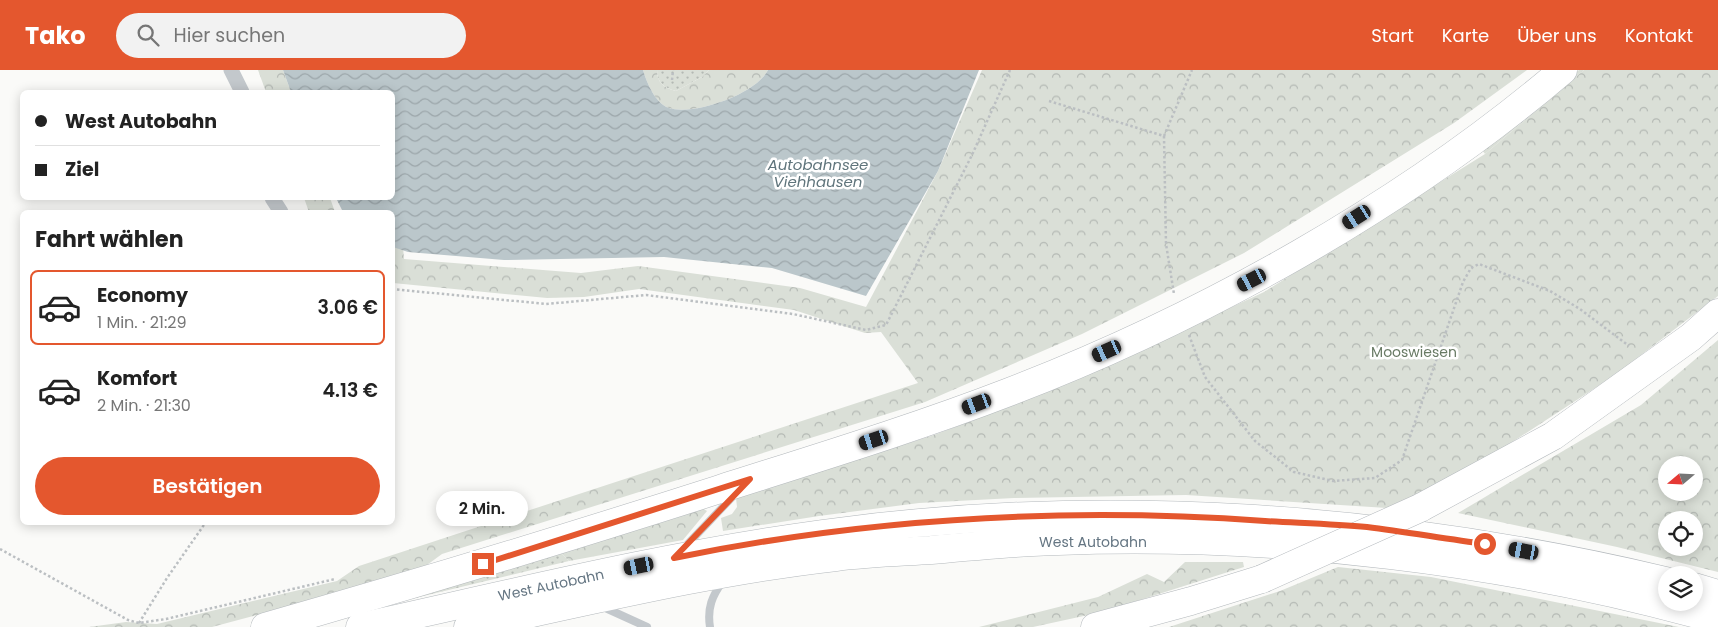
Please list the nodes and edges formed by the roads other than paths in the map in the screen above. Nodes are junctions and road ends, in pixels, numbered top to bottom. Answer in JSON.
{"nodes":[{"id":1,"x":231,"y":70,"type":"edge"},
{"id":2,"x":1563,"y":70,"type":"edge"},
{"id":3,"x":241,"y":90,"type":"edge"},
{"id":4,"x":1718,"y":313,"type":"edge"},
{"id":5,"x":750,"y":479,"type":"junction"},
{"id":6,"x":674,"y":558,"type":"junction"},
{"id":7,"x":736,"y":571,"type":"junction"},
{"id":8,"x":1658,"y":579,"type":"edge"},
{"id":9,"x":1703,"y":590,"type":"edge"},
{"id":10,"x":1718,"y":594,"type":"edge"},
{"id":11,"x":590,"y":601,"type":"junction"},
{"id":12,"x":1718,"y":620,"type":"edge"},
{"id":13,"x":265,"y":627,"type":"edge"},
{"id":14,"x":360,"y":627,"type":"edge"},
{"id":15,"x":468,"y":627,"type":"edge"},
{"id":16,"x":647,"y":627,"type":"edge"},
{"id":17,"x":710,"y":627,"type":"edge"},
{"id":18,"x":1095,"y":627,"type":"edge"}],
"edges":[{"from":1,"to":3,"type":"street"},
{"from":2,"to":5,"type":"highway"},
{"from":4,"to":18,"type":"highway","bridge":true},
{"from":5,"to":6,"type":"lane"},
{"from":5,"to":13,"type":"highway"},
{"from":6,"to":8,"type":"highway","name":"West Autobahn"},
{"from":6,"to":14,"type":"highway","name":"West Autobahn"},
{"from":7,"to":11,"type":"highway","name":"West Autobahn"},
{"from":7,"to":12,"type":"highway","name":"West Autobahn"},
{"from":7,"to":17,"type":"lane"},
{"from":9,"to":10,"type":"highway"},
{"from":11,"to":15,"type":"highway","name":"West Autobahn"},
{"from":11,"to":16,"type":"lane"}]}
